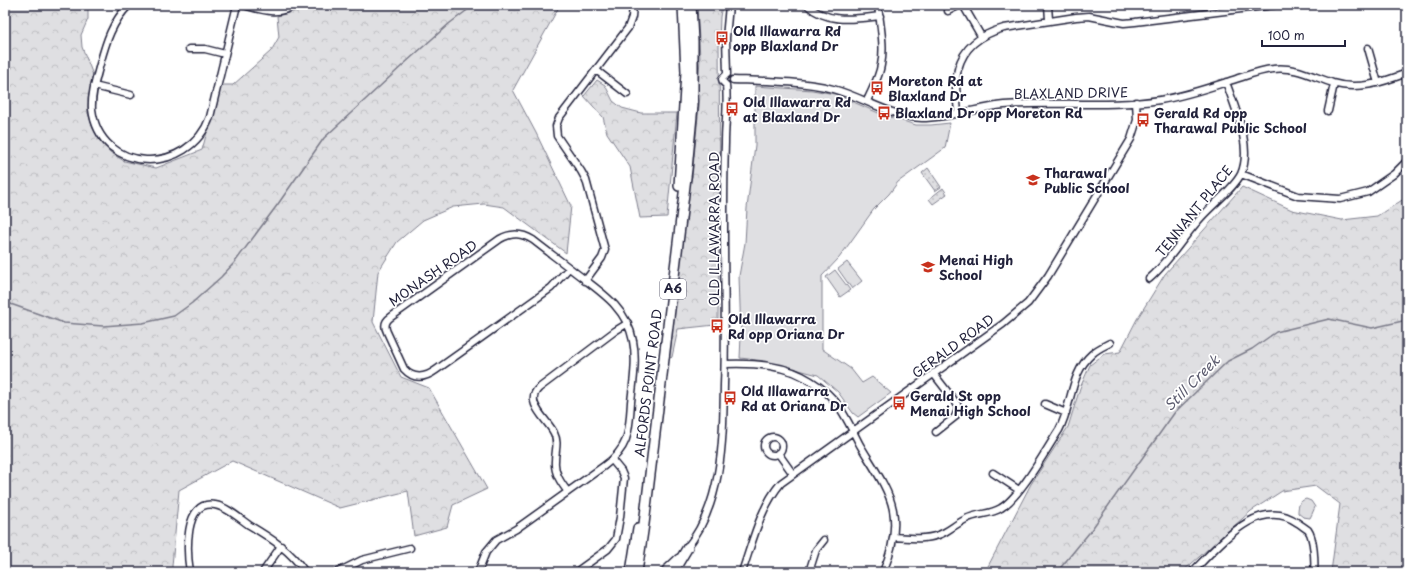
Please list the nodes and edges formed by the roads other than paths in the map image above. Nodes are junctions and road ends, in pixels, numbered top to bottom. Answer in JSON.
{"nodes":[{"id":1,"x":129,"y":5,"type":"edge"},
{"id":2,"x":237,"y":5,"type":"edge"},
{"id":3,"x":243,"y":5,"type":"edge"},
{"id":4,"x":296,"y":5,"type":"edge"},
{"id":5,"x":633,"y":5,"type":"edge"},
{"id":6,"x":683,"y":5,"type":"edge"},
{"id":7,"x":691,"y":5,"type":"edge"},
{"id":8,"x":729,"y":5,"type":"edge"},
{"id":9,"x":807,"y":5,"type":"edge"},
{"id":10,"x":878,"y":5,"type":"edge"},
{"id":11,"x":960,"y":5,"type":"edge"},
{"id":12,"x":963,"y":5,"type":"edge"},
{"id":13,"x":1048,"y":5,"type":"edge"},
{"id":14,"x":1274,"y":5,"type":"edge"},
{"id":15,"x":1250,"y":6,"type":"edge"},
{"id":16,"x":1230,"y":8,"type":"edge"},
{"id":17,"x":948,"y":12,"type":"dead end"},
{"id":18,"x":880,"y":16,"type":"junction"},
{"id":19,"x":1049,"y":20,"type":"junction"},
{"id":20,"x":981,"y":36,"type":"junction"},
{"id":21,"x":1368,"y":48,"type":"dead end"},
{"id":22,"x":189,"y":49,"type":"dead end"},
{"id":23,"x":225,"y":54,"type":"junction"},
{"id":24,"x":596,"y":70,"type":"junction"},
{"id":25,"x":1407,"y":73,"type":"edge"},
{"id":26,"x":727,"y":74,"type":"junction"},
{"id":27,"x":733,"y":80,"type":"junction"},
{"id":28,"x":1226,"y":82,"type":"junction"},
{"id":29,"x":1378,"y":83,"type":"junction"},
{"id":30,"x":1334,"y":84,"type":"junction"},
{"id":31,"x":726,"y":85,"type":"junction"},
{"id":32,"x":94,"y":86,"type":"junction"},
{"id":33,"x":627,"y":94,"type":"dead end"},
{"id":34,"x":131,"y":95,"type":"dead end"},
{"id":35,"x":867,"y":101,"type":"junction"},
{"id":36,"x":1136,"y":102,"type":"junction"},
{"id":37,"x":1328,"y":111,"type":"dead end"},
{"id":38,"x":958,"y":113,"type":"junction"},
{"id":39,"x":1407,"y":161,"type":"edge"},
{"id":40,"x":1241,"y":174,"type":"junction"},
{"id":41,"x":569,"y":268,"type":"junction"},
{"id":42,"x":1149,"y":279,"type":"dead end"},
{"id":43,"x":585,"y":280,"type":"junction"},
{"id":44,"x":628,"y":323,"type":"junction"},
{"id":45,"x":1110,"y":343,"type":"dead end"},
{"id":46,"x":725,"y":364,"type":"junction"},
{"id":47,"x":933,"y":374,"type":"junction"},
{"id":48,"x":1045,"y":404,"type":"dead end"},
{"id":49,"x":1066,"y":413,"type":"junction"},
{"id":50,"x":853,"y":431,"type":"junction"},
{"id":51,"x":936,"y":432,"type":"dead end"},
{"id":52,"x":778,"y":453,"type":"dead end"},
{"id":53,"x":612,"y":460,"type":"junction"},
{"id":54,"x":993,"y":472,"type":"dead end"},
{"id":55,"x":793,"y":474,"type":"junction"},
{"id":56,"x":1019,"y":490,"type":"junction"},
{"id":57,"x":568,"y":492,"type":"junction"},
{"id":58,"x":894,"y":537,"type":"junction"},
{"id":59,"x":824,"y":540,"type":"dead end"},
{"id":60,"x":281,"y":546,"type":"junction"},
{"id":61,"x":688,"y":547,"type":"junction"},
{"id":62,"x":410,"y":548,"type":"dead end"},
{"id":63,"x":190,"y":572,"type":"edge"},
{"id":64,"x":263,"y":572,"type":"edge"},
{"id":65,"x":305,"y":572,"type":"edge"},
{"id":66,"x":338,"y":572,"type":"edge"},
{"id":67,"x":478,"y":572,"type":"edge"},
{"id":68,"x":576,"y":572,"type":"edge"},
{"id":69,"x":630,"y":572,"type":"edge"},
{"id":70,"x":637,"y":572,"type":"edge"},
{"id":71,"x":663,"y":572,"type":"edge"},
{"id":72,"x":674,"y":572,"type":"edge"},
{"id":73,"x":742,"y":572,"type":"edge"},
{"id":74,"x":809,"y":572,"type":"edge"},
{"id":75,"x":883,"y":572,"type":"edge"},
{"id":76,"x":1192,"y":572,"type":"edge"},
{"id":77,"x":1314,"y":572,"type":"edge"}],
"edges":[{"from":1,"to":32,"type":"street"},
{"from":2,"to":23,"type":"street"},
{"from":3,"to":4,"type":"street"},
{"from":5,"to":24,"type":"street"},
{"from":6,"to":69,"type":"highway","name":"ALFORDS POINT ROAD","number":"A6"},
{"from":7,"to":70,"type":"highway","name":"ALFORDS POINT ROAD","number":"A6"},
{"from":8,"to":26,"type":"street"},
{"from":9,"to":18,"type":"street"},
{"from":10,"to":18,"type":"street"},
{"from":11,"to":17,"type":"street"},
{"from":12,"to":20,"type":"street"},
{"from":13,"to":19,"type":"street"},
{"from":14,"to":15,"type":"street"},
{"from":15,"to":16,"type":"street"},
{"from":16,"to":19,"type":"street"},
{"from":18,"to":35,"type":"street"},
{"from":19,"to":20,"type":"street"},
{"from":20,"to":38,"type":"street"},
{"from":21,"to":29,"type":"street"},
{"from":22,"to":23,"type":"street"},
{"from":23,"to":32,"type":"street"},
{"from":24,"to":33,"type":"street"},
{"from":24,"to":43,"type":"street"},
{"from":25,"to":29,"type":"street","name":"BLAXLAND DRIVE"},
{"from":26,"to":27,"type":"street"},
{"from":26,"to":31,"type":"street"},
{"from":27,"to":31,"type":"street"},
{"from":27,"to":35,"type":"street","name":"BLAXLAND DRIVE"},
{"from":28,"to":30,"type":"street","name":"BLAXLAND DRIVE"},
{"from":28,"to":36,"type":"street","name":"BLAXLAND DRIVE"},
{"from":28,"to":40,"type":"street","name":"TENNANT PLACE"},
{"from":29,"to":30,"type":"street","name":"BLAXLAND DRIVE"},
{"from":30,"to":37,"type":"street"},
{"from":31,"to":46,"type":"street","name":"OLD ILLAWARRA ROAD"},
{"from":32,"to":34,"type":"street"},
{"from":35,"to":38,"type":"street","name":"BLAXLAND DRIVE"},
{"from":36,"to":38,"type":"street","name":"BLAXLAND DRIVE"},
{"from":36,"to":47,"type":"street","name":"GERALD ROAD"},
{"from":39,"to":40,"type":"street"},
{"from":40,"to":42,"type":"street","name":"TENNANT PLACE"},
{"from":41,"to":41,"type":"street","name":"MONASH ROAD"},
{"from":41,"to":43,"type":"street","name":"MONASH ROAD"},
{"from":43,"to":44,"type":"street","name":"MONASH ROAD"},
{"from":44,"to":53,"type":"street","name":"MONASH ROAD"},
{"from":44,"to":57,"type":"street"},
{"from":45,"to":49,"type":"street"},
{"from":46,"to":50,"type":"street"},
{"from":46,"to":61,"type":"street","name":"OLD ILLAWARRA ROAD"},
{"from":47,"to":50,"type":"street","name":"GERALD ROAD"},
{"from":47,"to":51,"type":"street"},
{"from":48,"to":49,"type":"street"},
{"from":49,"to":56,"type":"street"},
{"from":50,"to":55,"type":"street","name":"GERALD ROAD"},
{"from":50,"to":58,"type":"street"},
{"from":52,"to":55,"type":"street"},
{"from":53,"to":57,"type":"street","name":"MONASH ROAD"},
{"from":53,"to":68,"type":"street"},
{"from":54,"to":56,"type":"street"},
{"from":55,"to":73,"type":"street","name":"GERALD ROAD"},
{"from":56,"to":58,"type":"street"},
{"from":57,"to":67,"type":"street","name":"MONASH ROAD"},
{"from":58,"to":75,"type":"street"},
{"from":59,"to":74,"type":"street"},
{"from":60,"to":63,"type":"street"},
{"from":60,"to":64,"type":"street"},
{"from":60,"to":65,"type":"street"},
{"from":61,"to":71,"type":"street","name":"OLD ILLAWARRA ROAD"},
{"from":61,"to":72,"type":"highway"},
{"from":62,"to":66,"type":"street"},
{"from":76,"to":77,"type":"street"}]}
